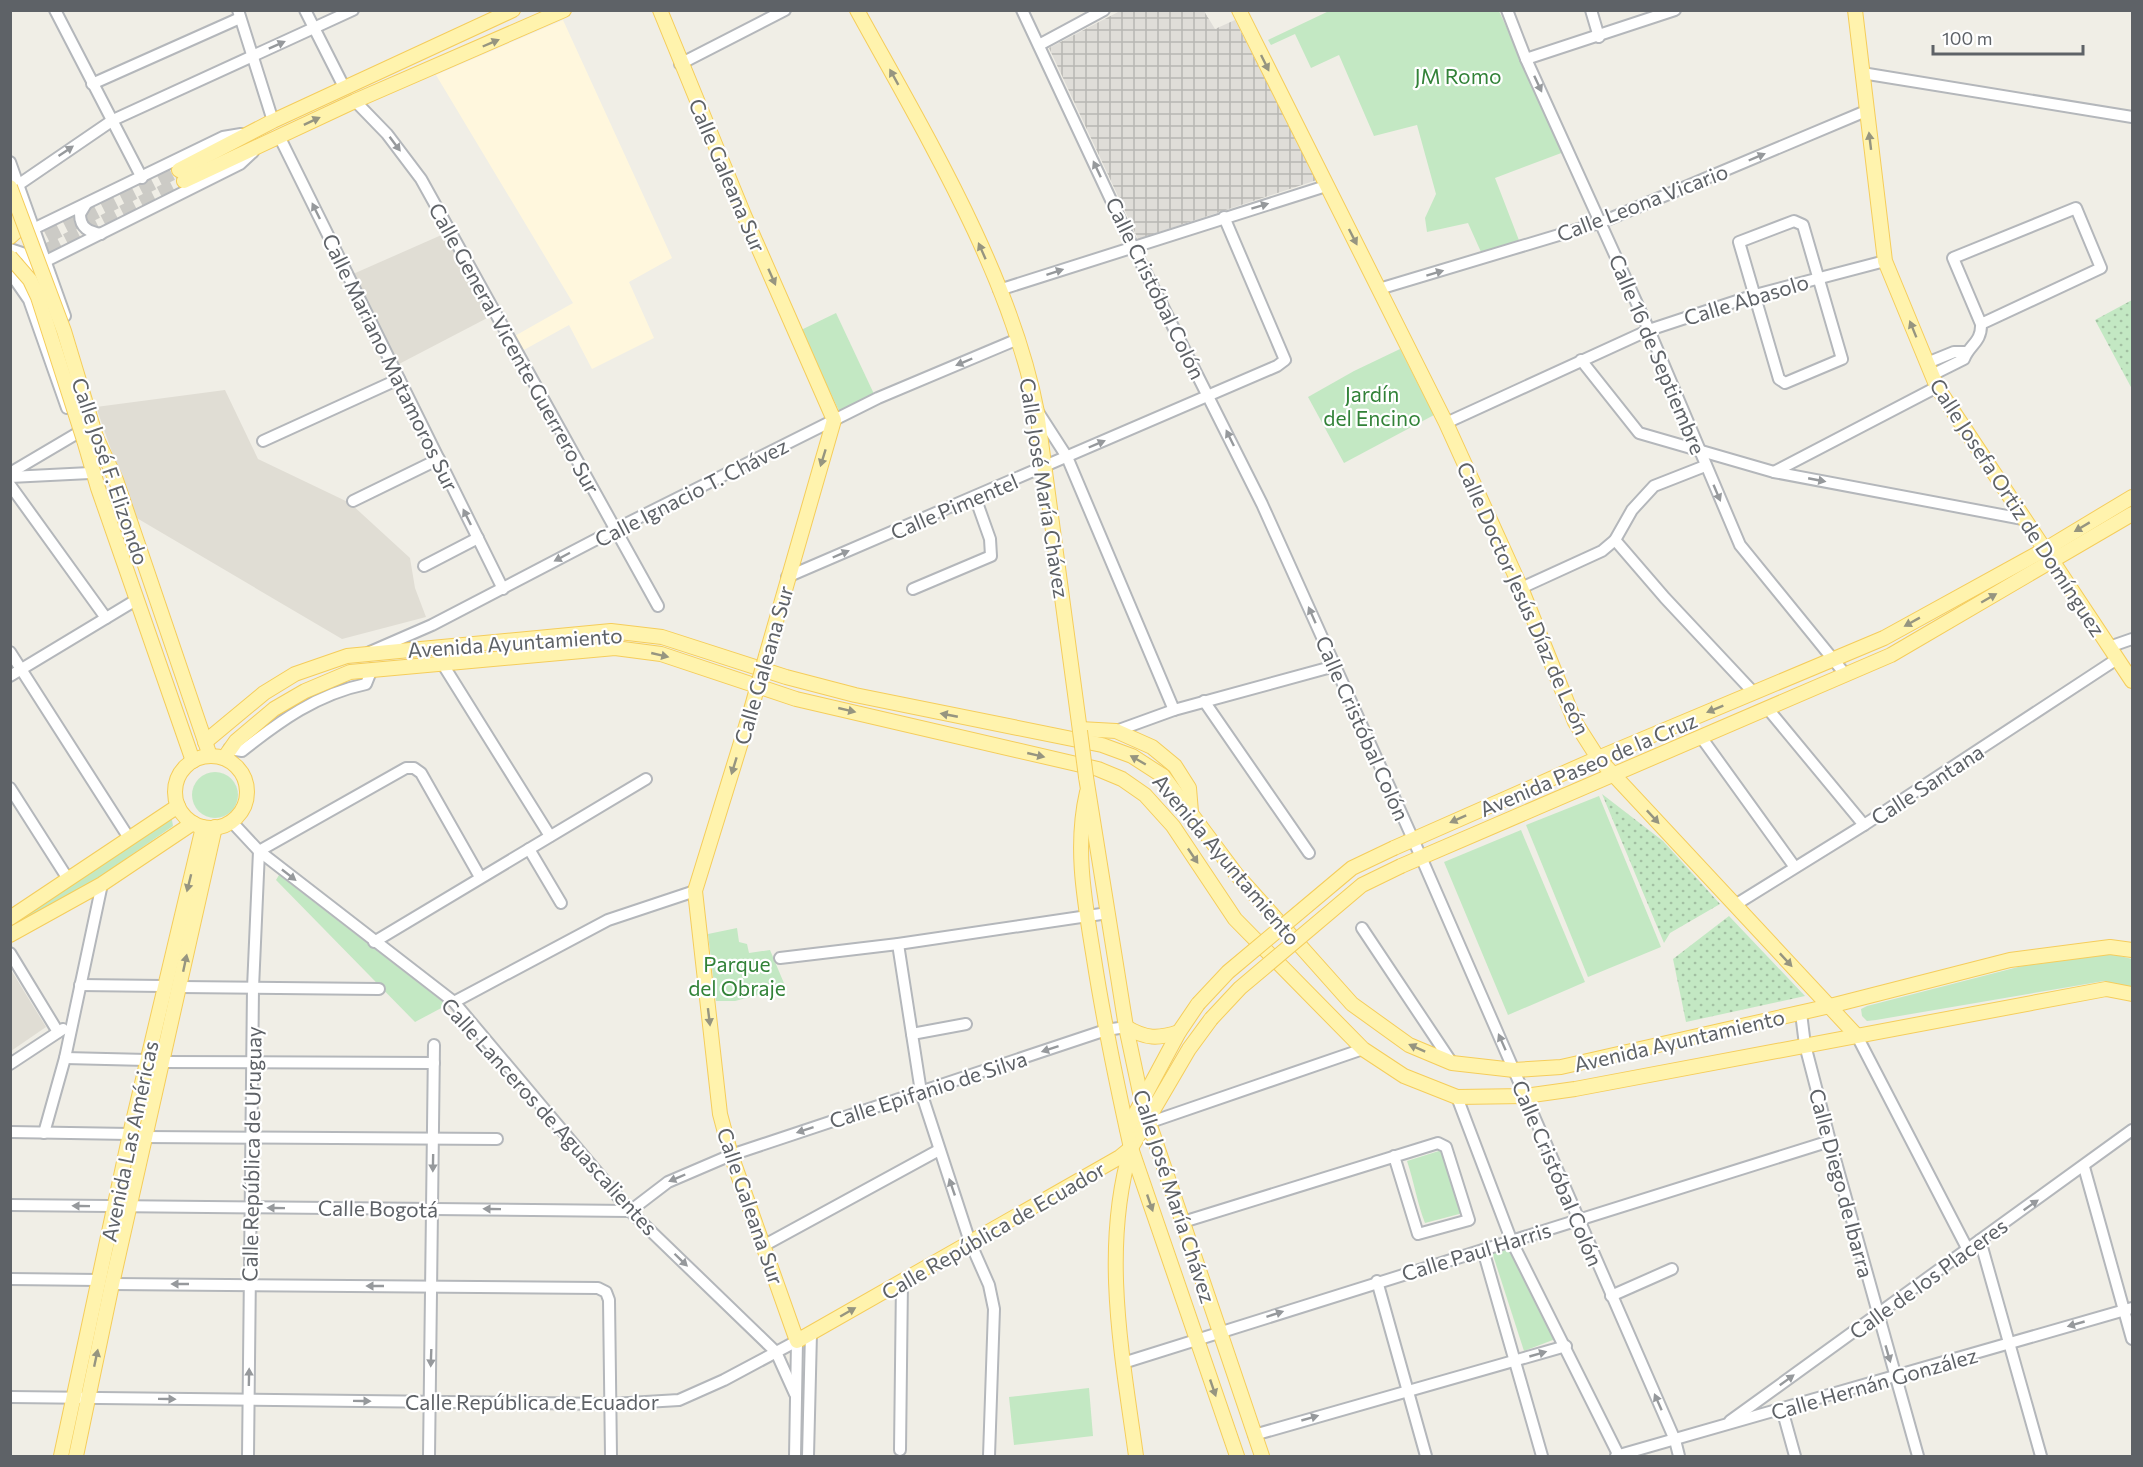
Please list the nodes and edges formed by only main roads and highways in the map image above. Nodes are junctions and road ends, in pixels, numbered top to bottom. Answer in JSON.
{"nodes":[{"id":1,"x":513,"y":10,"type":"edge"},
{"id":2,"x":564,"y":10,"type":"edge"},
{"id":3,"x":660,"y":10,"type":"edge"},
{"id":4,"x":857,"y":10,"type":"edge"},
{"id":5,"x":1239,"y":10,"type":"edge"},
{"id":6,"x":1855,"y":10,"type":"edge"},
{"id":7,"x":14,"y":186,"type":"edge"},
{"id":8,"x":10,"y":205,"type":"edge"},
{"id":9,"x":10,"y":238,"type":"edge"},
{"id":10,"x":14,"y":252,"type":"edge"},
{"id":11,"x":85,"y":437,"type":"junction"},
{"id":12,"x":2133,"y":496,"type":"edge"},
{"id":13,"x":2133,"y":514,"type":"edge"},
{"id":14,"x":2044,"y":550,"type":"junction"},
{"id":15,"x":2052,"y":562,"type":"junction"},
{"id":16,"x":2133,"y":681,"type":"edge"},
{"id":17,"x":1080,"y":730,"type":"junction"},
{"id":18,"x":205,"y":742,"type":"junction"},
{"id":19,"x":227,"y":754,"type":"junction"},
{"id":20,"x":210,"y":756,"type":"junction"},
{"id":21,"x":1598,"y":758,"type":"junction"},
{"id":22,"x":193,"y":761,"type":"junction"},
{"id":23,"x":1613,"y":775,"type":"junction"},
{"id":24,"x":1087,"y":782,"type":"junction"},
{"id":25,"x":178,"y":806,"type":"junction"},
{"id":26,"x":1191,"y":812,"type":"junction"},
{"id":27,"x":204,"y":826,"type":"junction"},
{"id":28,"x":10,"y":918,"type":"edge"},
{"id":29,"x":10,"y":935,"type":"edge"},
{"id":30,"x":2133,"y":950,"type":"edge"},
{"id":31,"x":2133,"y":994,"type":"edge"},
{"id":32,"x":1830,"y":1006,"type":"junction"},
{"id":33,"x":1126,"y":1027,"type":"junction"},
{"id":34,"x":1179,"y":1032,"type":"junction"},
{"id":35,"x":1857,"y":1036,"type":"junction"},
{"id":36,"x":154,"y":1061,"type":"junction"},
{"id":37,"x":1142,"y":1102,"type":"junction"},
{"id":38,"x":1148,"y":1123,"type":"junction"},
{"id":39,"x":1127,"y":1130,"type":"junction"},
{"id":40,"x":1131,"y":1148,"type":"junction"},
{"id":41,"x":105,"y":1282,"type":"junction"},
{"id":42,"x":797,"y":1341,"type":"joint"},
{"id":43,"x":81,"y":1398,"type":"junction"},
{"id":44,"x":61,"y":1456,"type":"edge"},
{"id":45,"x":76,"y":1456,"type":"edge"},
{"id":46,"x":1136,"y":1456,"type":"edge"},
{"id":47,"x":1237,"y":1456,"type":"edge"},
{"id":48,"x":1262,"y":1456,"type":"edge"}],
"edges":[{"from":1,"to":2,"type":"main road","one_way":true},
{"from":3,"to":42,"type":"main road","name":"Calle Galeana Sur","one_way":true,"bridge":true},
{"from":17,"to":4,"type":"main road","name":"Calle José María Chávez","one_way":true},
{"from":5,"to":21,"type":"main road","name":"Calle Doctor Jesús Díaz de León","one_way":true},
{"from":14,"to":6,"type":"main road","name":"Calle Josefa Ortiz de Domínguez","one_way":true},
{"from":7,"to":11,"type":"main road","name":"Calle José F. Elizondo","bridge":true},
{"from":8,"to":9,"type":"main road"},
{"from":10,"to":11,"type":"main road","name":"Calle José F. Elizondo","bridge":true},
{"from":11,"to":18,"type":"main road","name":"Calle José F. Elizondo"},
{"from":11,"to":22,"type":"main road","name":"Calle José F. Elizondo"},
{"from":12,"to":14,"type":"main road","name":"Avenida Paseo de la Cruz","one_way":true},
{"from":13,"to":15,"type":"main road","name":"Avenida Paseo de la Cruz"},
{"from":14,"to":15,"type":"main road","name":"Calle Josefa Ortiz de Domínguez"},
{"from":14,"to":21,"type":"main road","name":"Avenida Paseo de la Cruz","one_way":true},
{"from":15,"to":16,"type":"main road","name":"Calle Josefa Ortiz de Domínguez"},
{"from":23,"to":15,"type":"main road","name":"Avenida Paseo de la Cruz","one_way":true},
{"from":17,"to":24,"type":"main road","name":"Calle José María Chávez","bridge":true},
{"from":17,"to":26,"type":"main road"},
{"from":18,"to":20,"type":"main road","name":"Calle José F. Elizondo"},
{"from":26,"to":18,"type":"main road","name":"Avenida Ayuntamiento","one_way":true},
{"from":19,"to":20,"type":"main road"},
{"from":19,"to":27,"type":"main road"},
{"from":19,"to":35,"type":"main road","name":"Avenida Ayuntamiento","one_way":true},
{"from":20,"to":22,"type":"main road"},
{"from":21,"to":23,"type":"main road","name":"Calle Doctor Jesús Díaz de León"},
{"from":21,"to":34,"type":"main road","name":"Avenida Paseo de la Cruz","one_way":true,"bridge":true},
{"from":22,"to":25,"type":"main road"},
{"from":23,"to":32,"type":"main road","name":"Calle Doctor Jesús Díaz de León","one_way":true},
{"from":23,"to":38,"type":"main road","name":"Avenida Paseo de la Cruz","bridge":true},
{"from":24,"to":33,"type":"main road","name":"Calle José María Chávez"},
{"from":24,"to":39,"type":"main road","name":"Calle José María Chávez"},
{"from":25,"to":27,"type":"main road"},
{"from":25,"to":28,"type":"main road"},
{"from":32,"to":26,"type":"main road","name":"Avenida Ayuntamiento","one_way":true},
{"from":27,"to":29,"type":"main road"},
{"from":27,"to":36,"type":"main road","name":"Avenida Las Américas","one_way":true},
{"from":36,"to":27,"type":"main road","name":"Avenida Las Américas","one_way":true},
{"from":30,"to":32,"type":"main road","name":"Avenida Ayuntamiento"},
{"from":31,"to":35,"type":"main road","name":"Avenida Ayuntamiento"},
{"from":32,"to":35,"type":"main road","name":"Calle Doctor Jesús Díaz de León"},
{"from":33,"to":34,"type":"main road"},
{"from":33,"to":37,"type":"main road","name":"Calle José María Chávez"},
{"from":34,"to":37,"type":"main road","name":"Avenida Paseo de la Cruz"},
{"from":36,"to":41,"type":"main road","name":"Avenida Las Américas"},
{"from":36,"to":41,"type":"main road","name":"Avenida Las Américas"},
{"from":37,"to":38,"type":"main road","name":"Calle José María Chávez"},
{"from":37,"to":39,"type":"main road","name":"Avenida Paseo de la Cruz"},
{"from":38,"to":40,"type":"main road","name":"Avenida Paseo de la Cruz"},
{"from":38,"to":48,"type":"main road","name":"Calle José María Chávez"},
{"from":39,"to":40,"type":"main road","name":"Calle José María Chávez"},
{"from":42,"to":40,"type":"main road","name":"Calle República de Ecuador","one_way":true},
{"from":40,"to":46,"type":"main road"},
{"from":40,"to":47,"type":"main road","name":"Calle José María Chávez","one_way":true},
{"from":41,"to":43,"type":"main road","name":"Avenida Las Américas"},
{"from":43,"to":44,"type":"main road","name":"Avenida Las Américas"},
{"from":43,"to":45,"type":"main road","name":"Avenida Las Américas"}]}
